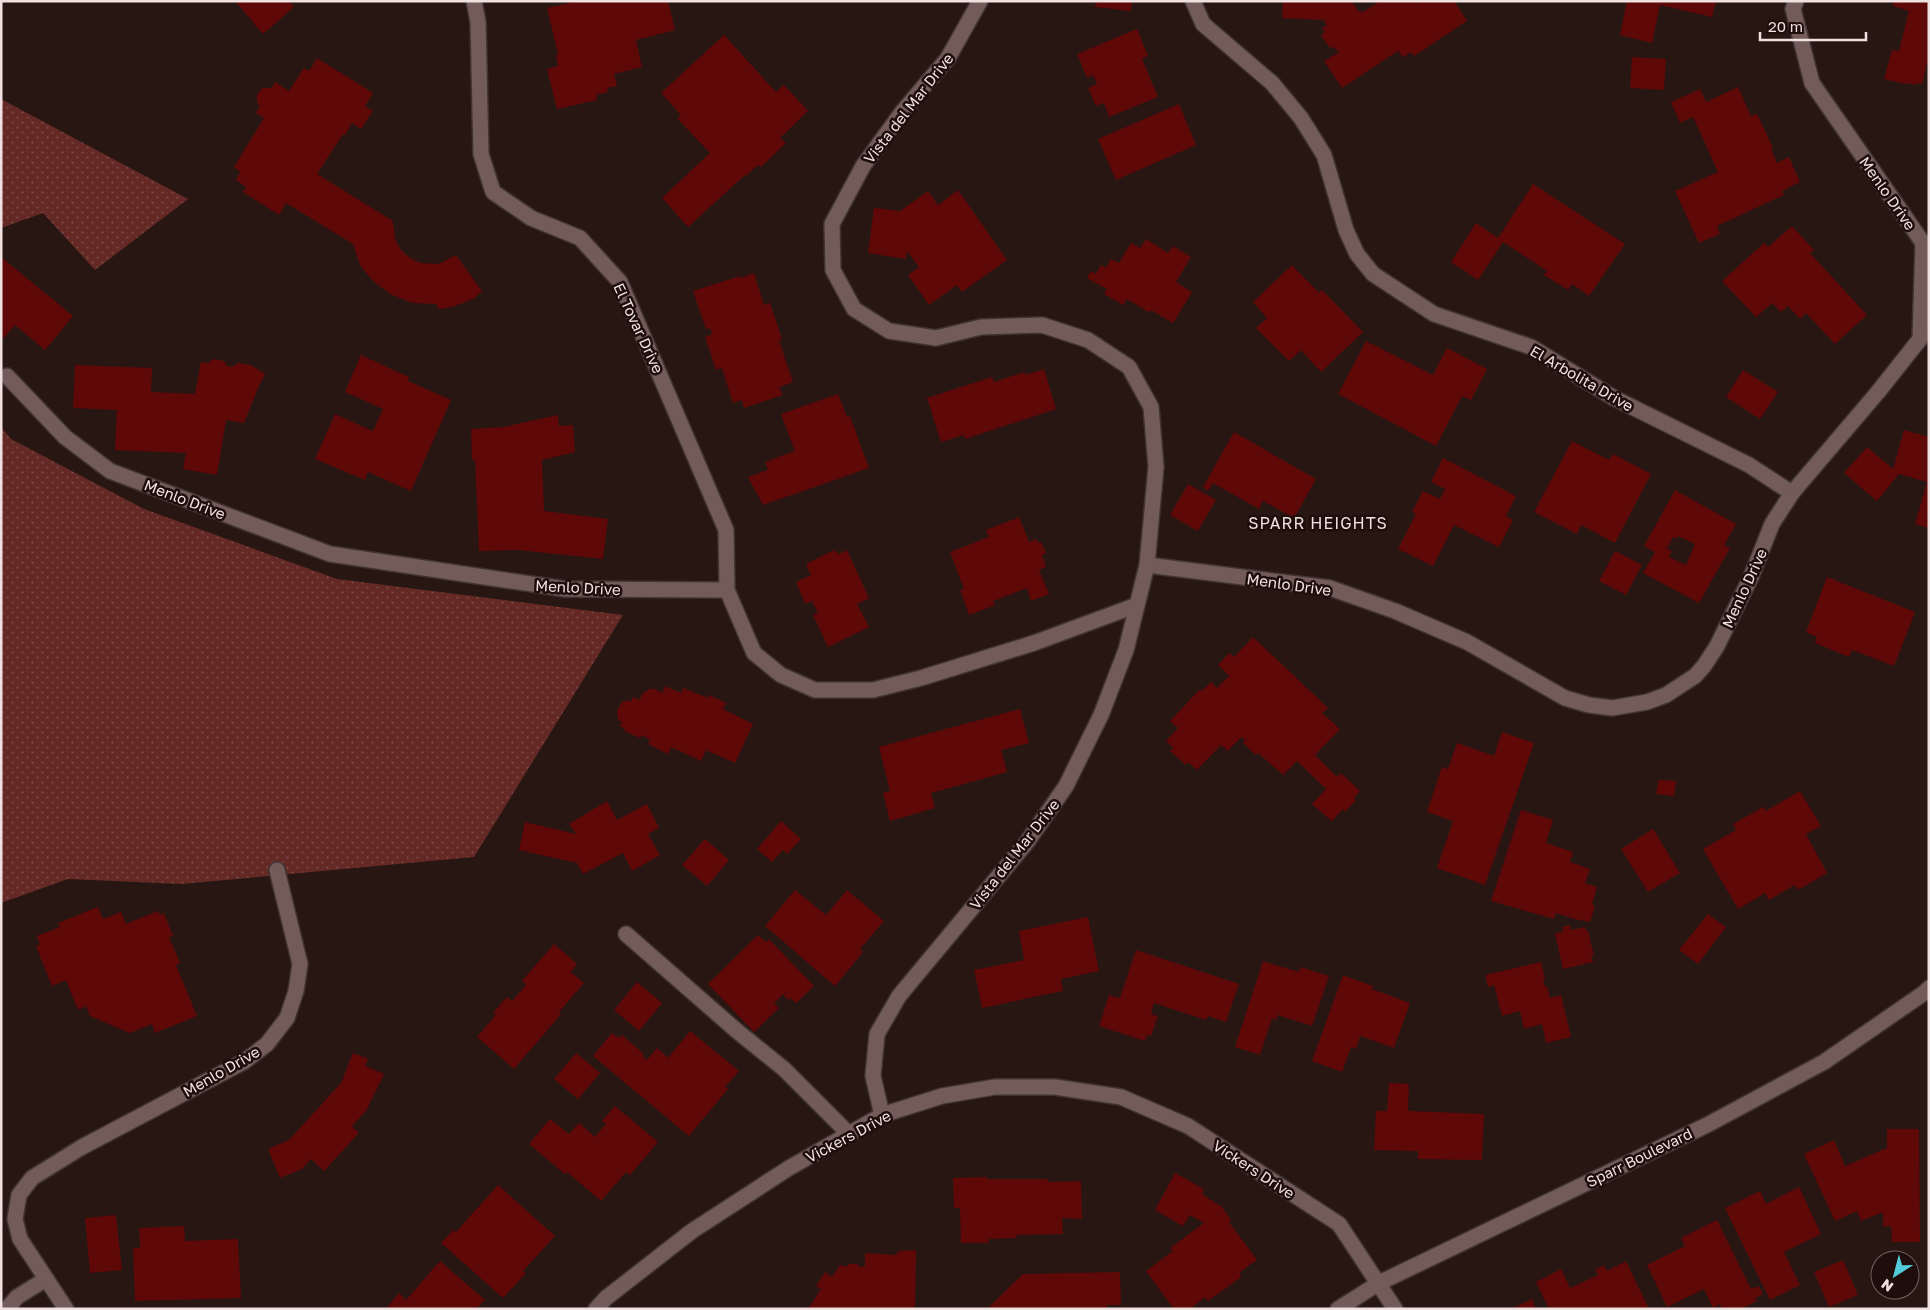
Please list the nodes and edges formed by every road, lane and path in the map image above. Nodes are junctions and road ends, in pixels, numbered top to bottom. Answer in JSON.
{"nodes":[{"id":1,"x":474,"y":1,"type":"edge"},
{"id":2,"x":980,"y":1,"type":"edge"},
{"id":3,"x":1193,"y":1,"type":"edge"},
{"id":4,"x":1796,"y":1,"type":"edge"},
{"id":5,"x":1924,"y":341,"type":"edge"},
{"id":6,"x":7,"y":376,"type":"dead end"},
{"id":7,"x":1792,"y":493,"type":"junction"},
{"id":8,"x":1147,"y":565,"type":"junction"},
{"id":9,"x":727,"y":590,"type":"junction"},
{"id":10,"x":1138,"y":605,"type":"junction"},
{"id":11,"x":277,"y":870,"type":"dead end"},
{"id":12,"x":626,"y":934,"type":"dead end"},
{"id":13,"x":1927,"y":993,"type":"edge"},
{"id":14,"x":882,"y":1115,"type":"junction"},
{"id":15,"x":849,"y":1134,"type":"junction"},
{"id":16,"x":46,"y":1279,"type":"junction"},
{"id":17,"x":1379,"y":1283,"type":"junction"},
{"id":18,"x":7,"y":1309,"type":"edge"},
{"id":19,"x":66,"y":1309,"type":"edge"},
{"id":20,"x":596,"y":1309,"type":"edge"},
{"id":21,"x":1338,"y":1309,"type":"edge"},
{"id":22,"x":1395,"y":1309,"type":"edge"}],
"edges":[{"from":1,"to":9,"type":"street","name":"El Tovar Drive"},
{"from":2,"to":8,"type":"street","name":"Vista del Mar Drive"},
{"from":3,"to":7,"type":"street","name":"El Arbolita Drive"},
{"from":4,"to":5,"type":"street","name":"Menlo Drive"},
{"from":5,"to":7,"type":"street","name":"Menlo Drive"},
{"from":6,"to":9,"type":"street","name":"Menlo Drive"},
{"from":7,"to":8,"type":"street","name":"Menlo Drive"},
{"from":8,"to":10,"type":"street","name":"Vista del Mar Drive"},
{"from":9,"to":10,"type":"street"},
{"from":10,"to":14,"type":"street","name":"Vista del Mar Drive"},
{"from":11,"to":16,"type":"street","name":"Menlo Drive"},
{"from":12,"to":15,"type":"street"},
{"from":13,"to":17,"type":"street","name":"Sparr Boulevard"},
{"from":14,"to":15,"type":"street","name":"Vickers Drive"},
{"from":14,"to":17,"type":"street","name":"Vickers Drive"},
{"from":15,"to":20,"type":"street","name":"Vickers Drive"},
{"from":16,"to":18,"type":"street"},
{"from":16,"to":19,"type":"street"},
{"from":17,"to":21,"type":"street","name":"Sparr Boulevard"},
{"from":17,"to":22,"type":"street","name":"Vickers Drive"}]}
